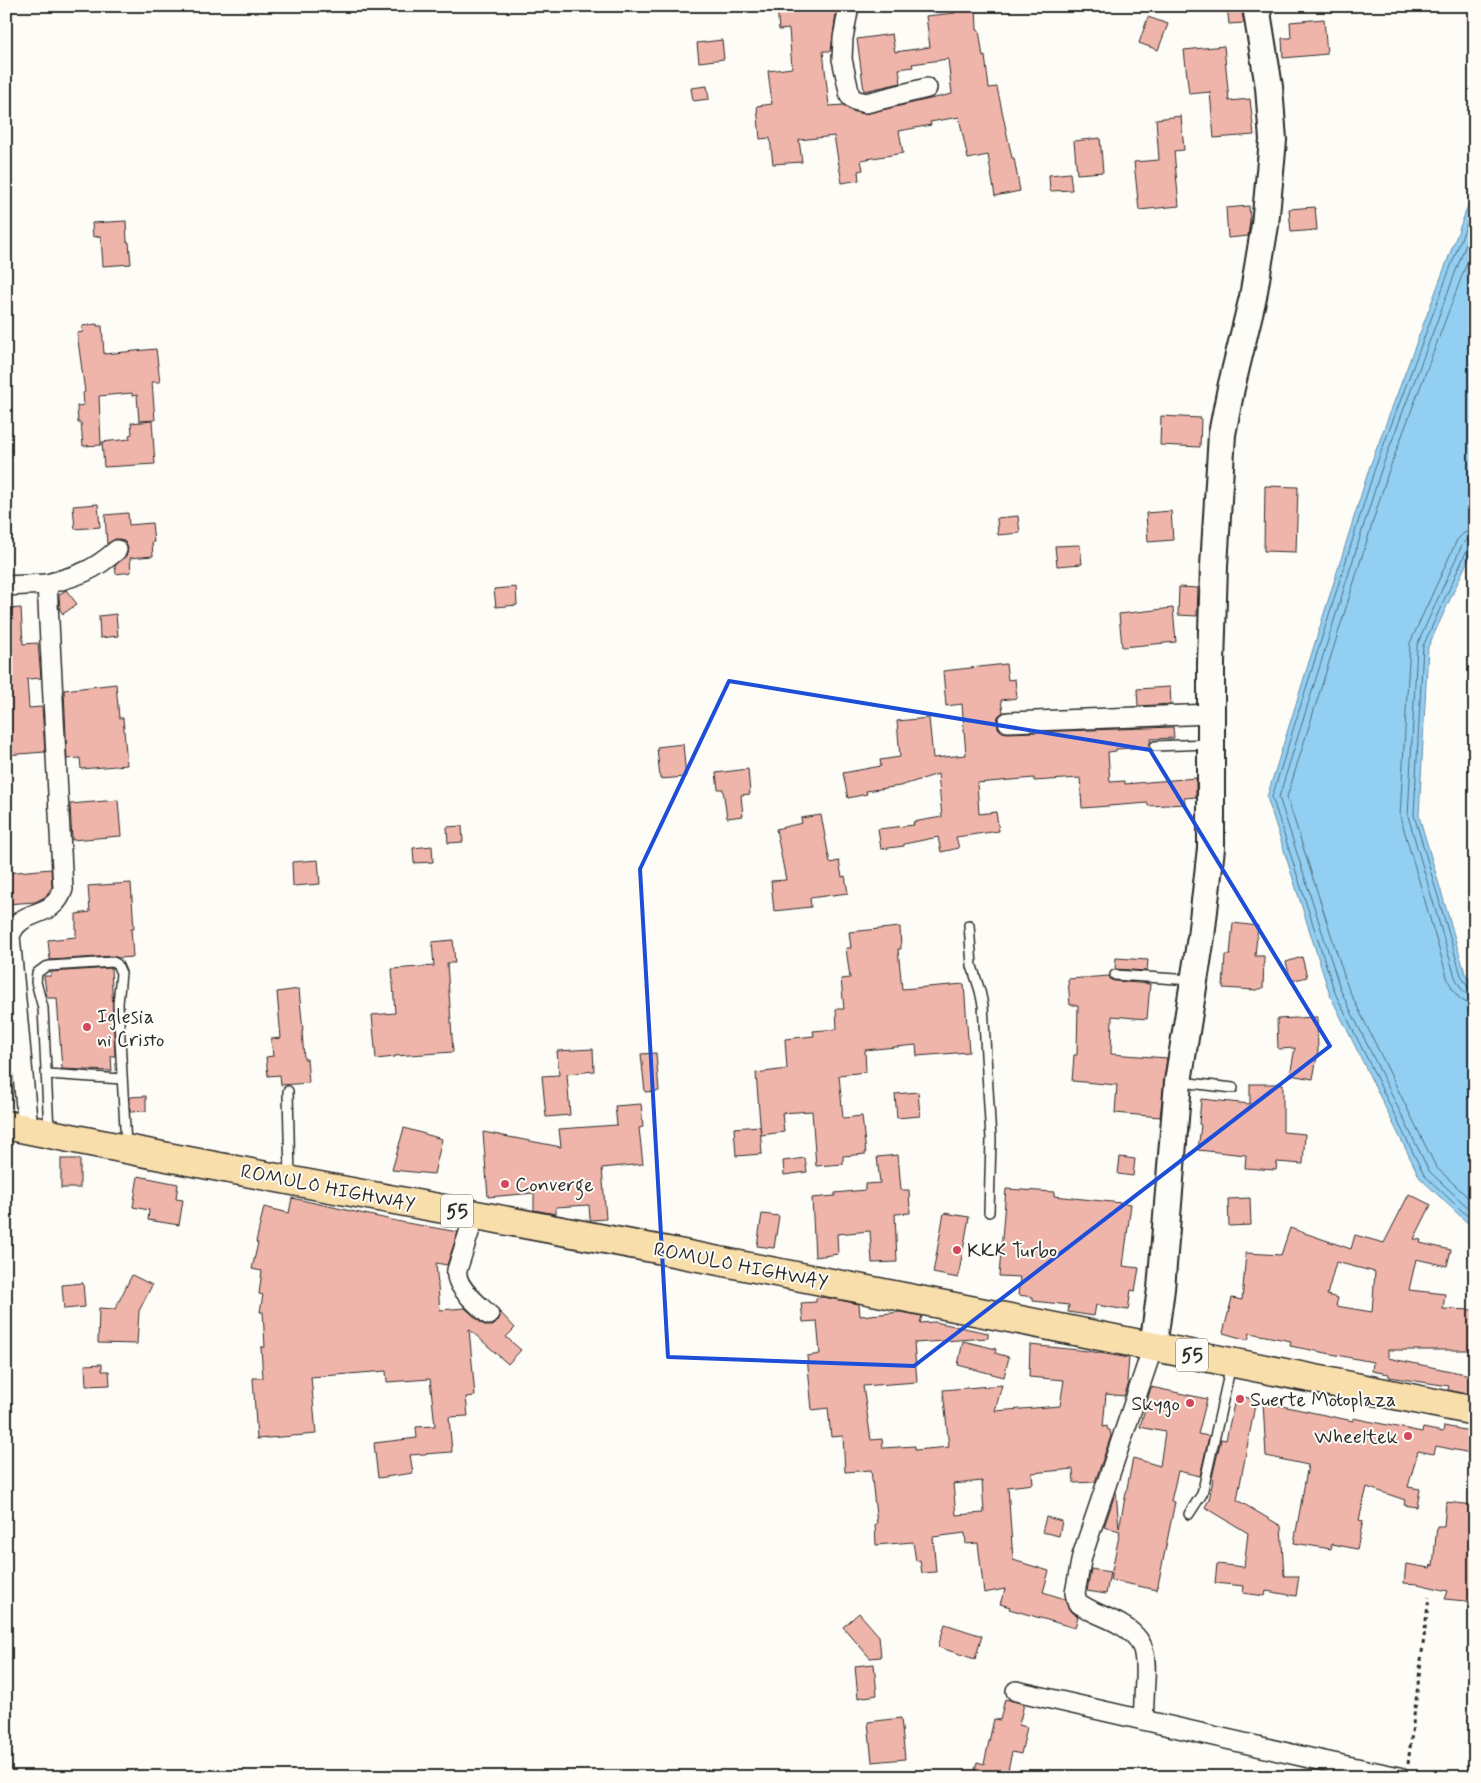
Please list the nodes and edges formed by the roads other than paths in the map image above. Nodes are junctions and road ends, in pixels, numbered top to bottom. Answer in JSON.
{"nodes":[{"id":1,"x":849,"y":6,"type":"edge"},
{"id":2,"x":1256,"y":6,"type":"edge"},
{"id":3,"x":927,"y":88,"type":"dead end"},
{"id":4,"x":117,"y":550,"type":"dead end"},
{"id":5,"x":47,"y":584,"type":"junction"},
{"id":6,"x":6,"y":586,"type":"edge"},
{"id":7,"x":1211,"y":714,"type":"junction"},
{"id":8,"x":1008,"y":722,"type":"dead end"},
{"id":9,"x":1212,"y":744,"type":"junction"},
{"id":10,"x":1155,"y":746,"type":"dead end"},
{"id":11,"x":969,"y":925,"type":"dead end"},
{"id":12,"x":1115,"y":975,"type":"dead end"},
{"id":13,"x":1194,"y":981,"type":"junction"},
{"id":14,"x":47,"y":1074,"type":"junction"},
{"id":15,"x":122,"y":1079,"type":"junction"},
{"id":16,"x":1178,"y":1082,"type":"junction"},
{"id":17,"x":1233,"y":1088,"type":"dead end"},
{"id":18,"x":288,"y":1091,"type":"dead end"},
{"id":19,"x":28,"y":1129,"type":"edge"},
{"id":20,"x":126,"y":1148,"type":"junction"},
{"id":21,"x":290,"y":1180,"type":"junction"},
{"id":22,"x":990,"y":1212,"type":"dead end"},
{"id":23,"x":474,"y":1214,"type":"junction"},
{"id":24,"x":489,"y":1315,"type":"dead end"},
{"id":25,"x":1153,"y":1347,"type":"junction"},
{"id":26,"x":1232,"y":1363,"type":"junction"},
{"id":27,"x":1475,"y":1411,"type":"edge"},
{"id":28,"x":1189,"y":1514,"type":"dead end"},
{"id":29,"x":1016,"y":1691,"type":"dead end"},
{"id":30,"x":1143,"y":1720,"type":"junction"},
{"id":31,"x":1403,"y":1772,"type":"edge"}],
"edges":[{"from":1,"to":3,"type":"street"},
{"from":2,"to":7,"type":"street"},
{"from":4,"to":5,"type":"street"},
{"from":5,"to":6,"type":"street"},
{"from":5,"to":19,"type":"street"},
{"from":7,"to":8,"type":"street"},
{"from":7,"to":9,"type":"street"},
{"from":9,"to":10,"type":"lane"},
{"from":9,"to":13,"type":"street"},
{"from":11,"to":22,"type":"lane"},
{"from":12,"to":13,"type":"lane"},
{"from":13,"to":16,"type":"street"},
{"from":14,"to":15,"type":"lane"},
{"from":14,"to":15,"type":"lane"},
{"from":14,"to":19,"type":"lane"},
{"from":15,"to":20,"type":"lane"},
{"from":16,"to":17,"type":"lane"},
{"from":16,"to":25,"type":"street"},
{"from":18,"to":21,"type":"lane"},
{"from":19,"to":20,"type":"highway","name":"ROMULO HIGHWAY","number":"55"},
{"from":20,"to":21,"type":"highway","name":"ROMULO HIGHWAY","number":"55"},
{"from":21,"to":23,"type":"highway","name":"ROMULO HIGHWAY","number":"55"},
{"from":23,"to":24,"type":"street"},
{"from":23,"to":25,"type":"highway","name":"ROMULO HIGHWAY","number":"55"},
{"from":25,"to":26,"type":"highway","name":"ROMULO HIGHWAY","number":"55"},
{"from":25,"to":30,"type":"street"},
{"from":26,"to":27,"type":"highway","name":"ROMULO HIGHWAY","number":"55"},
{"from":26,"to":28,"type":"lane"},
{"from":29,"to":30,"type":"street"},
{"from":30,"to":31,"type":"street"}]}
